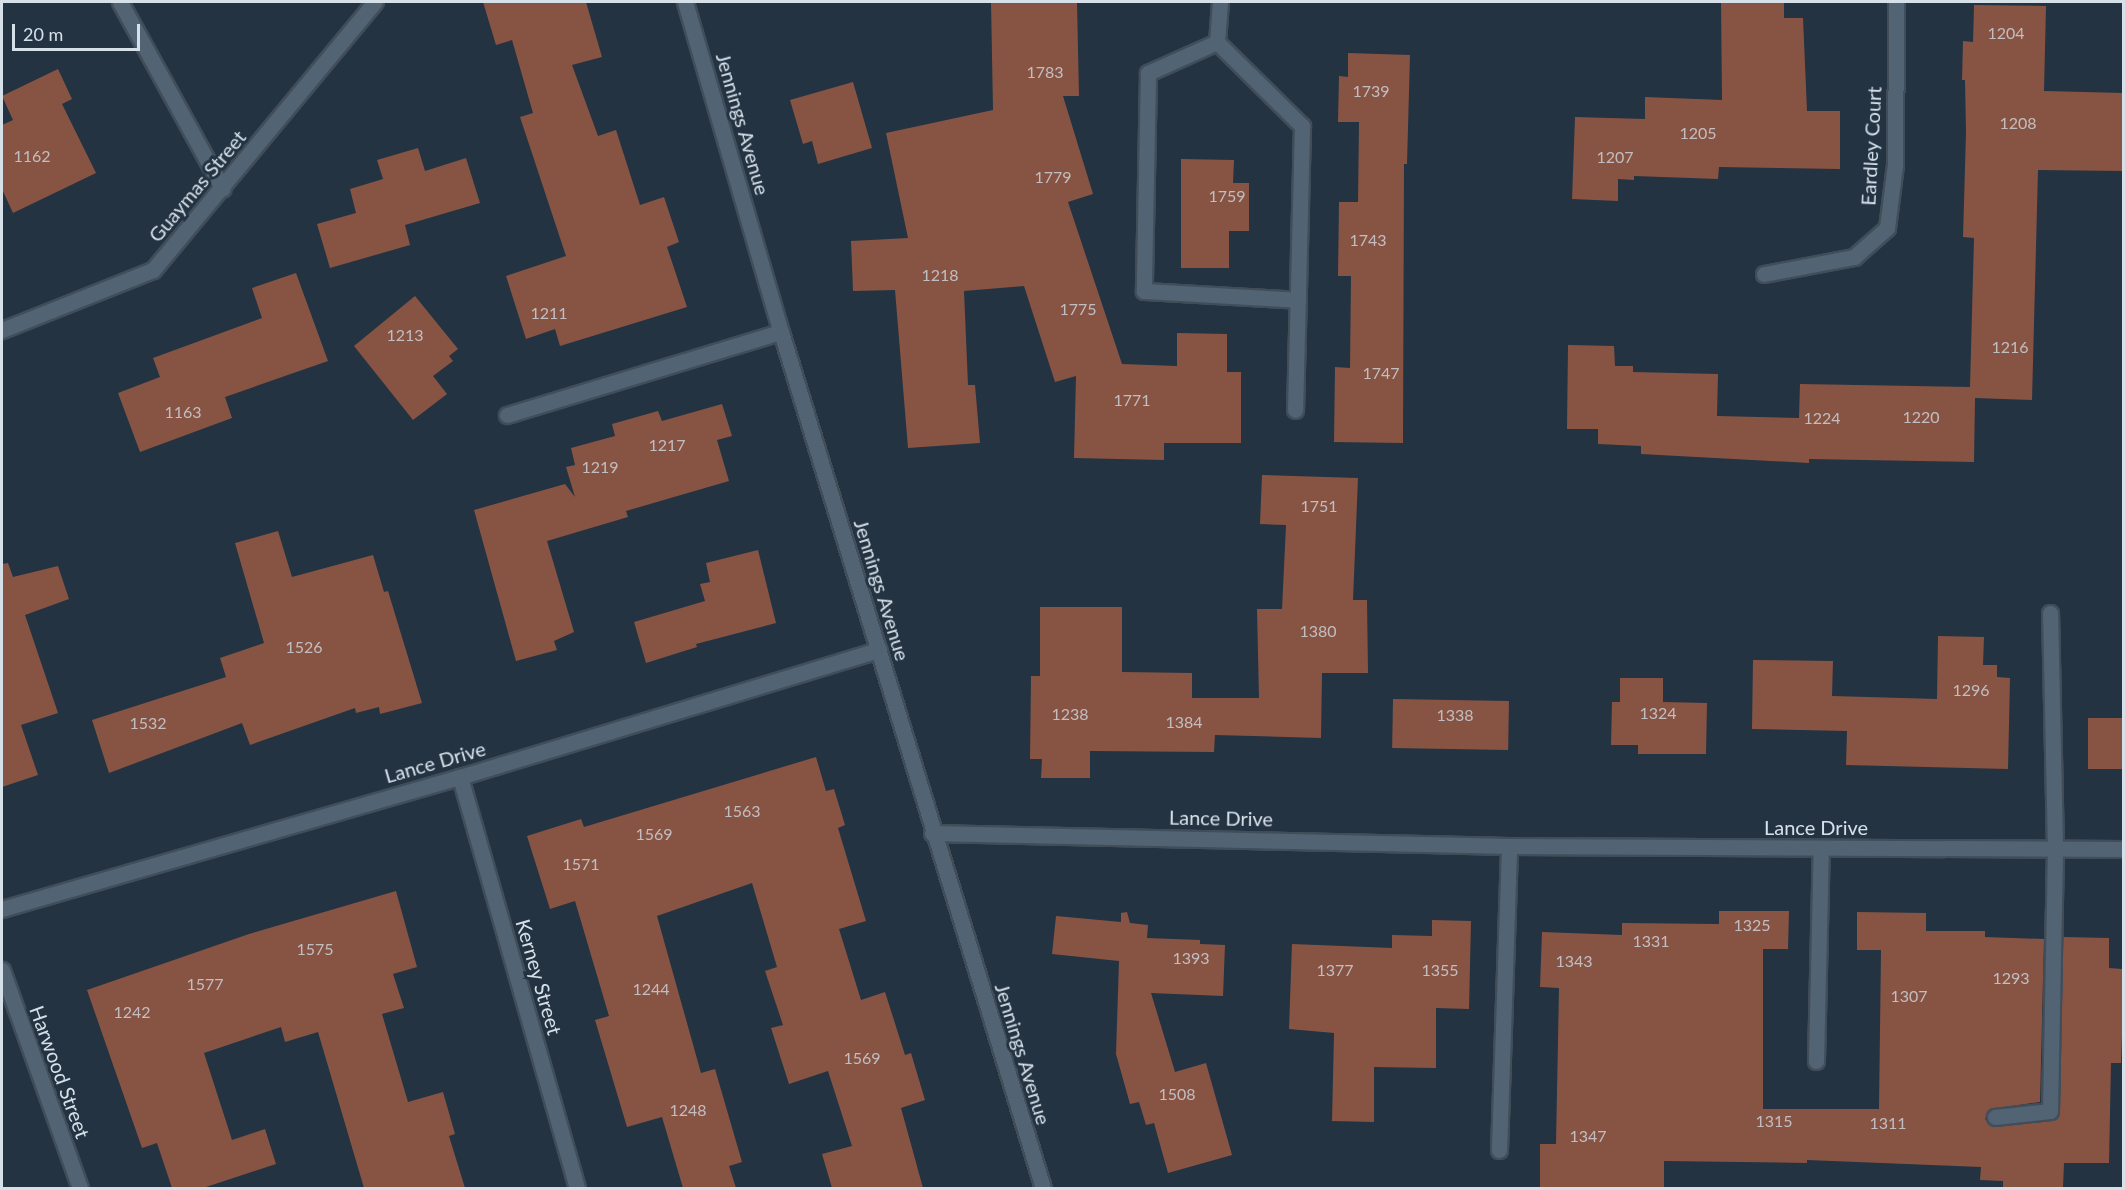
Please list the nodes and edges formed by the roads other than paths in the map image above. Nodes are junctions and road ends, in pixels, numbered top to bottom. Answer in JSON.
{"nodes":[{"id":1,"x":120,"y":2,"type":"edge"},
{"id":2,"x":375,"y":2,"type":"edge"},
{"id":3,"x":686,"y":2,"type":"edge"},
{"id":4,"x":1220,"y":2,"type":"edge"},
{"id":5,"x":1896,"y":2,"type":"edge"},
{"id":6,"x":1217,"y":42,"type":"junction"},
{"id":7,"x":223,"y":189,"type":"junction"},
{"id":8,"x":1764,"y":274,"type":"dead end"},
{"id":9,"x":1298,"y":300,"type":"junction"},
{"id":10,"x":2,"y":330,"type":"edge"},
{"id":11,"x":781,"y":332,"type":"junction"},
{"id":12,"x":1295,"y":410,"type":"dead end"},
{"id":13,"x":507,"y":415,"type":"dead end"},
{"id":14,"x":2050,"y":613,"type":"dead end"},
{"id":15,"x":879,"y":650,"type":"junction"},
{"id":16,"x":460,"y":777,"type":"junction"},
{"id":17,"x":932,"y":833,"type":"junction"},
{"id":18,"x":1509,"y":846,"type":"junction"},
{"id":19,"x":1821,"y":848,"type":"junction"},
{"id":20,"x":2055,"y":849,"type":"junction"},
{"id":21,"x":2124,"y":849,"type":"edge"},
{"id":22,"x":2,"y":909,"type":"edge"},
{"id":23,"x":2,"y":970,"type":"edge"},
{"id":24,"x":1816,"y":1061,"type":"dead end"},
{"id":25,"x":1995,"y":1117,"type":"dead end"},
{"id":26,"x":1499,"y":1150,"type":"dead end"},
{"id":27,"x":80,"y":1188,"type":"edge"},
{"id":28,"x":578,"y":1188,"type":"edge"},
{"id":29,"x":1043,"y":1188,"type":"edge"}],
"edges":[{"from":1,"to":7,"type":"street"},
{"from":2,"to":7,"type":"street","name":"Guaymas Street"},
{"from":3,"to":11,"type":"street","name":"Jennings Avenue"},
{"from":4,"to":6,"type":"street"},
{"from":5,"to":8,"type":"street","name":"Eardley Court"},
{"from":6,"to":9,"type":"street"},
{"from":6,"to":9,"type":"street"},
{"from":7,"to":10,"type":"street","name":"Guaymas Street"},
{"from":9,"to":12,"type":"street"},
{"from":11,"to":13,"type":"street"},
{"from":11,"to":15,"type":"street","name":"Jennings Avenue"},
{"from":14,"to":20,"type":"street"},
{"from":15,"to":16,"type":"street","name":"Lance Drive"},
{"from":15,"to":17,"type":"street","name":"Jennings Avenue"},
{"from":16,"to":22,"type":"street","name":"Lance Drive"},
{"from":16,"to":28,"type":"street","name":"Kerney Street"},
{"from":17,"to":18,"type":"street","name":"Lance Drive"},
{"from":17,"to":29,"type":"street","name":"Jennings Avenue"},
{"from":18,"to":19,"type":"street","name":"Lance Drive"},
{"from":18,"to":26,"type":"street"},
{"from":19,"to":20,"type":"street","name":"Lance Drive"},
{"from":19,"to":24,"type":"street"},
{"from":20,"to":21,"type":"street","name":"Lance Drive"},
{"from":20,"to":25,"type":"street"},
{"from":23,"to":27,"type":"street","name":"Harwood Street"}]}
